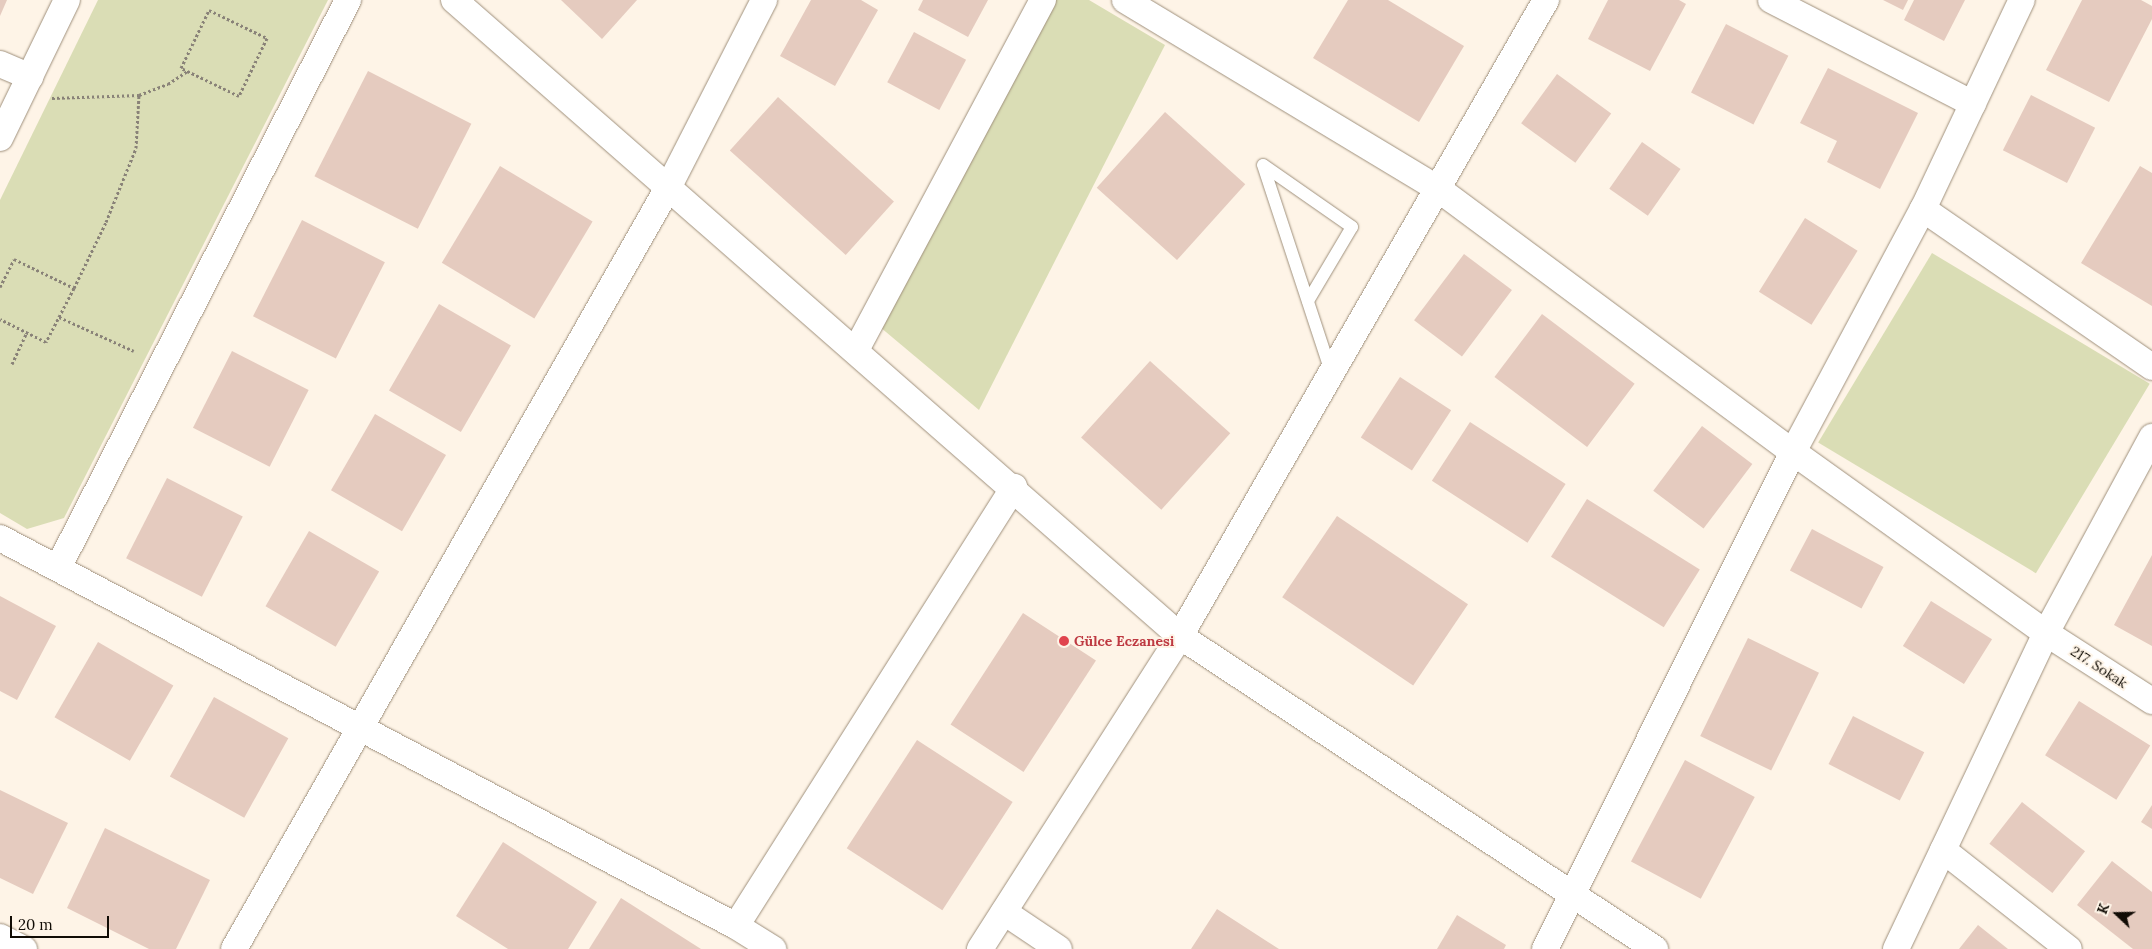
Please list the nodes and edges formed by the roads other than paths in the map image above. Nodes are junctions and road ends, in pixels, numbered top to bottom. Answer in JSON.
{"nodes":[{"id":1,"x":67,"y":0,"type":"edge"},
{"id":2,"x":348,"y":0,"type":"edge"},
{"id":3,"x":454,"y":0,"type":"edge"},
{"id":4,"x":764,"y":0,"type":"edge"},
{"id":5,"x":1043,"y":0,"type":"edge"},
{"id":6,"x":1125,"y":0,"type":"edge"},
{"id":7,"x":1546,"y":0,"type":"edge"},
{"id":8,"x":1771,"y":0,"type":"edge"},
{"id":9,"x":2022,"y":0,"type":"edge"},
{"id":10,"x":0,"y":64,"type":"edge"},
{"id":11,"x":24,"y":88,"type":"junction"},
{"id":12,"x":1973,"y":104,"type":"junction"},
{"id":13,"x":0,"y":138,"type":"edge"},
{"id":14,"x":669,"y":186,"type":"junction"},
{"id":15,"x":1437,"y":188,"type":"junction"},
{"id":16,"x":1923,"y":209,"type":"junction"},
{"id":17,"x":1308,"y":302,"type":"junction"},
{"id":18,"x":856,"y":350,"type":"junction"},
{"id":19,"x":2152,"y":366,"type":"edge"},
{"id":20,"x":1331,"y":372,"type":"junction"},
{"id":21,"x":2152,"y":437,"type":"edge"},
{"id":22,"x":1793,"y":452,"type":"junction"},
{"id":23,"x":1014,"y":487,"type":"junction"},
{"id":24,"x":0,"y":538,"type":"edge"},
{"id":25,"x":58,"y":568,"type":"junction"},
{"id":26,"x":2046,"y":633,"type":"junction"},
{"id":27,"x":1180,"y":636,"type":"junction"},
{"id":28,"x":2152,"y":701,"type":"edge"},
{"id":29,"x":358,"y":727,"type":"junction"},
{"id":30,"x":1943,"y":850,"type":"junction"},
{"id":31,"x":1573,"y":896,"type":"junction"},
{"id":32,"x":1004,"y":912,"type":"junction"},
{"id":33,"x":736,"y":926,"type":"junction"},
{"id":34,"x":0,"y":937,"type":"edge"},
{"id":35,"x":24,"y":949,"type":"edge"},
{"id":36,"x":234,"y":949,"type":"edge"},
{"id":37,"x":773,"y":949,"type":"edge"},
{"id":38,"x":980,"y":949,"type":"edge"},
{"id":39,"x":1059,"y":949,"type":"edge"},
{"id":40,"x":1545,"y":949,"type":"edge"},
{"id":41,"x":1654,"y":949,"type":"edge"},
{"id":42,"x":1896,"y":949,"type":"edge"},
{"id":43,"x":2069,"y":949,"type":"edge"}],
"edges":[{"from":1,"to":11,"type":"street"},
{"from":2,"to":25,"type":"street"},
{"from":3,"to":14,"type":"street"},
{"from":4,"to":14,"type":"street"},
{"from":5,"to":18,"type":"street"},
{"from":6,"to":15,"type":"street","name":"217. Sokak"},
{"from":7,"to":15,"type":"street"},
{"from":8,"to":12,"type":"street"},
{"from":9,"to":12,"type":"street"},
{"from":10,"to":11,"type":"street"},
{"from":11,"to":13,"type":"street"},
{"from":12,"to":16,"type":"street"},
{"from":14,"to":18,"type":"street"},
{"from":14,"to":29,"type":"street"},
{"from":15,"to":20,"type":"street"},
{"from":15,"to":22,"type":"street","name":"217. Sokak"},
{"from":16,"to":19,"type":"street"},
{"from":16,"to":22,"type":"street"},
{"from":17,"to":17,"type":"lane"},
{"from":17,"to":20,"type":"lane"},
{"from":18,"to":23,"type":"street"},
{"from":20,"to":27,"type":"street"},
{"from":21,"to":26,"type":"street"},
{"from":22,"to":26,"type":"street","name":"217. Sokak"},
{"from":22,"to":31,"type":"street"},
{"from":23,"to":27,"type":"street"},
{"from":23,"to":33,"type":"street"},
{"from":24,"to":25,"type":"street"},
{"from":25,"to":29,"type":"street"},
{"from":26,"to":28,"type":"street","name":"217. Sokak"},
{"from":26,"to":30,"type":"street"},
{"from":27,"to":31,"type":"street"},
{"from":27,"to":32,"type":"street"},
{"from":29,"to":33,"type":"street"},
{"from":29,"to":36,"type":"street"},
{"from":30,"to":42,"type":"street"},
{"from":30,"to":43,"type":"street"},
{"from":31,"to":40,"type":"street"},
{"from":31,"to":41,"type":"street"},
{"from":32,"to":38,"type":"street"},
{"from":32,"to":39,"type":"street"},
{"from":33,"to":37,"type":"street"},
{"from":34,"to":35,"type":"street"}]}
